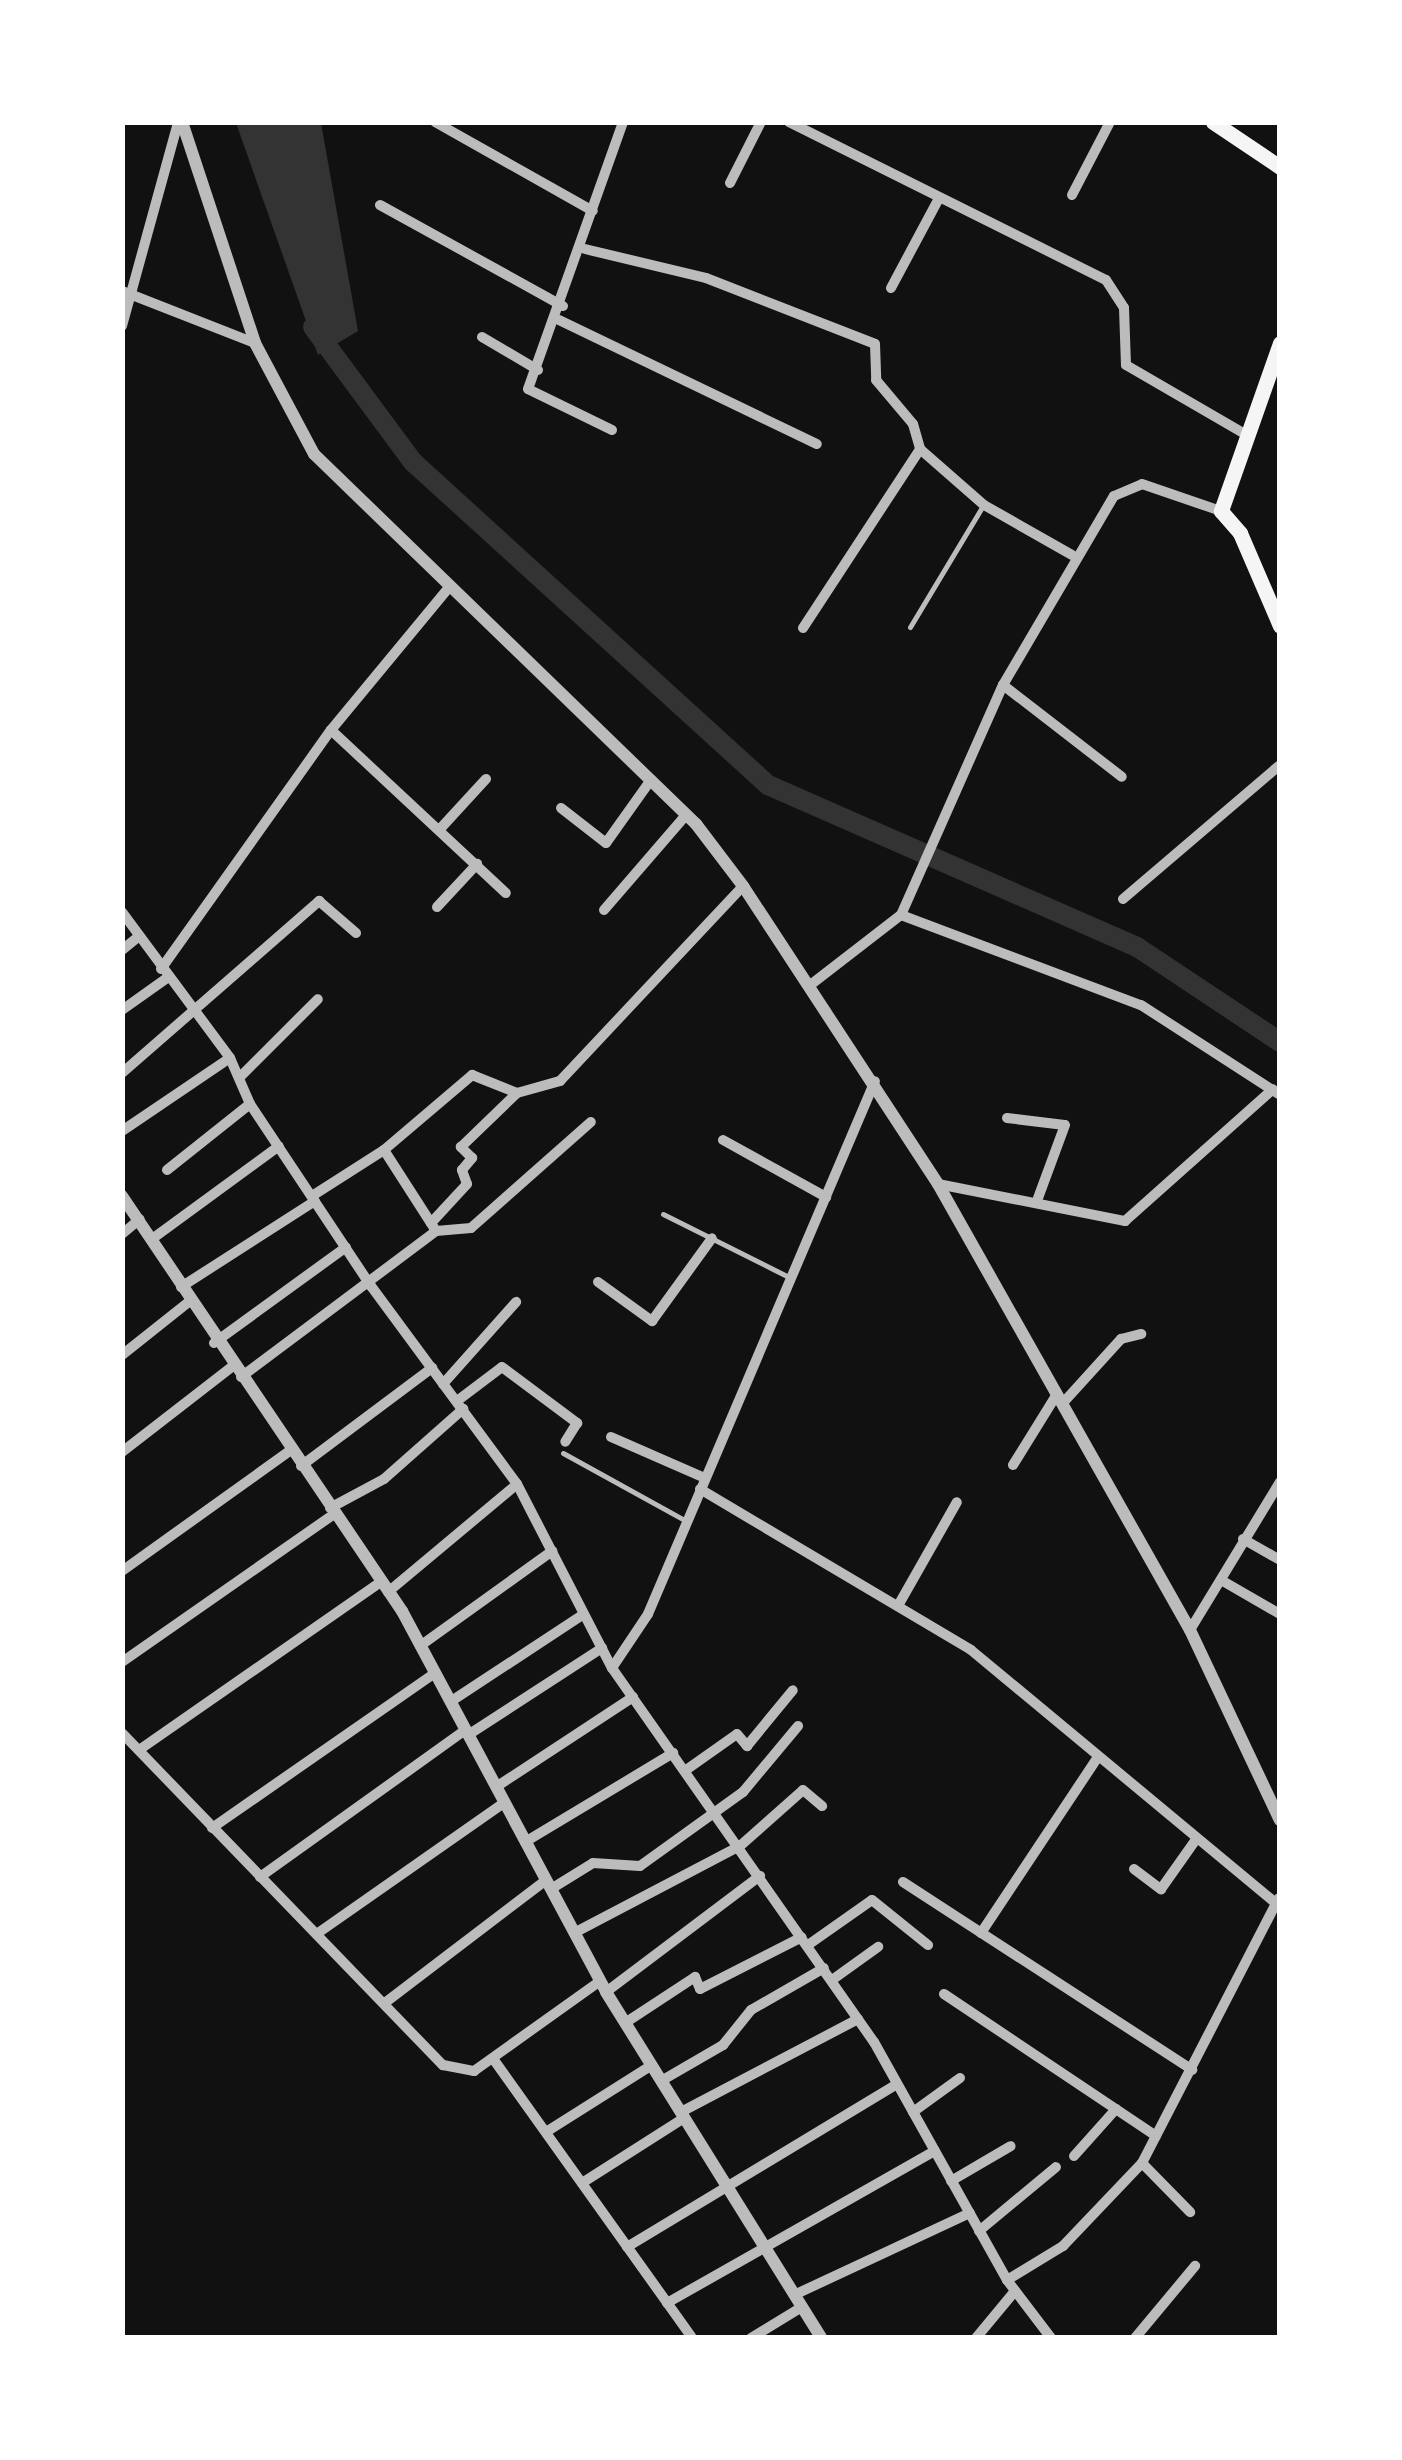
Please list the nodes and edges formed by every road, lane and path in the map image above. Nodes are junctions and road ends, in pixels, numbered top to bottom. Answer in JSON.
{"nodes":[{"id":1,"x":180,"y":122,"type":"edge"},
{"id":2,"x":435,"y":122,"type":"edge"},
{"id":3,"x":623,"y":122,"type":"edge"},
{"id":4,"x":760,"y":122,"type":"edge"},
{"id":5,"x":789,"y":122,"type":"edge"},
{"id":6,"x":1110,"y":122,"type":"edge"},
{"id":7,"x":1213,"y":122,"type":"edge"},
{"id":8,"x":1280,"y":168,"type":"edge"},
{"id":9,"x":730,"y":183,"type":"dead end"},
{"id":10,"x":1072,"y":194,"type":"dead end"},
{"id":11,"x":940,"y":198,"type":"junction"},
{"id":12,"x":380,"y":205,"type":"dead end"},
{"id":13,"x":592,"y":211,"type":"junction"},
{"id":14,"x":585,"y":249,"type":"junction"},
{"id":15,"x":891,"y":288,"type":"dead end"},
{"id":16,"x":122,"y":290,"type":"edge"},
{"id":17,"x":136,"y":300,"type":"junction"},
{"id":18,"x":563,"y":306,"type":"junction"},
{"id":19,"x":559,"y":320,"type":"junction"},
{"id":20,"x":122,"y":326,"type":"edge"},
{"id":21,"x":482,"y":337,"type":"dead end"},
{"id":22,"x":255,"y":343,"type":"junction"},
{"id":23,"x":1280,"y":343,"type":"edge"},
{"id":24,"x":538,"y":370,"type":"junction"},
{"id":25,"x":612,"y":430,"type":"dead end"},
{"id":26,"x":1245,"y":434,"type":"junction"},
{"id":27,"x":817,"y":444,"type":"dead end"},
{"id":28,"x":920,"y":449,"type":"junction"},
{"id":29,"x":984,"y":505,"type":"junction"},
{"id":30,"x":1221,"y":512,"type":"junction"},
{"id":31,"x":1072,"y":554,"type":"junction"},
{"id":32,"x":448,"y":590,"type":"junction"},
{"id":33,"x":1280,"y":626,"type":"edge"},
{"id":34,"x":910,"y":627,"type":"dead end"},
{"id":35,"x":804,"y":628,"type":"dead end"},
{"id":36,"x":1003,"y":685,"type":"junction"},
{"id":37,"x":331,"y":730,"type":"junction"},
{"id":38,"x":1280,"y":765,"type":"edge"},
{"id":39,"x":1122,"y":777,"type":"dead end"},
{"id":40,"x":486,"y":779,"type":"dead end"},
{"id":41,"x":650,"y":781,"type":"junction"},
{"id":42,"x":561,"y":808,"type":"dead end"},
{"id":43,"x":686,"y":814,"type":"junction"},
{"id":44,"x":440,"y":829,"type":"junction"},
{"id":45,"x":476,"y":864,"type":"junction"},
{"id":46,"x":743,"y":886,"type":"junction"},
{"id":47,"x":506,"y":893,"type":"dead end"},
{"id":48,"x":1124,"y":899,"type":"dead end"},
{"id":49,"x":437,"y":908,"type":"dead end"},
{"id":50,"x":604,"y":910,"type":"dead end"},
{"id":51,"x":122,"y":912,"type":"edge"},
{"id":52,"x":901,"y":914,"type":"junction"},
{"id":53,"x":356,"y":934,"type":"dead end"},
{"id":54,"x":139,"y":936,"type":"junction"},
{"id":55,"x":122,"y":950,"type":"edge"},
{"id":56,"x":164,"y":974,"type":"junction"},
{"id":57,"x":809,"y":986,"type":"junction"},
{"id":58,"x":318,"y":998,"type":"dead end"},
{"id":59,"x":122,"y":1010,"type":"edge"},
{"id":60,"x":198,"y":1014,"type":"junction"},
{"id":61,"x":230,"y":1058,"type":"junction"},
{"id":62,"x":122,"y":1072,"type":"edge"},
{"id":63,"x":240,"y":1077,"type":"junction"},
{"id":64,"x":876,"y":1081,"type":"junction"},
{"id":65,"x":1276,"y":1092,"type":"edge"},
{"id":66,"x":517,"y":1093,"type":"junction"},
{"id":67,"x":250,"y":1104,"type":"junction"},
{"id":68,"x":1007,"y":1118,"type":"dead end"},
{"id":69,"x":591,"y":1122,"type":"dead end"},
{"id":70,"x":122,"y":1132,"type":"edge"},
{"id":71,"x":723,"y":1140,"type":"dead end"},
{"id":72,"x":279,"y":1146,"type":"junction"},
{"id":73,"x":384,"y":1150,"type":"junction"},
{"id":74,"x":167,"y":1170,"type":"dead end"},
{"id":75,"x":938,"y":1184,"type":"junction"},
{"id":76,"x":122,"y":1196,"type":"edge"},
{"id":77,"x":826,"y":1197,"type":"junction"},
{"id":78,"x":1038,"y":1198,"type":"junction"},
{"id":79,"x":313,"y":1199,"type":"junction"},
{"id":80,"x":663,"y":1214,"type":"dead end"},
{"id":81,"x":140,"y":1219,"type":"junction"},
{"id":82,"x":434,"y":1227,"type":"junction"},
{"id":83,"x":122,"y":1234,"type":"edge"},
{"id":84,"x":712,"y":1238,"type":"junction"},
{"id":85,"x":152,"y":1239,"type":"junction"},
{"id":86,"x":346,"y":1247,"type":"junction"},
{"id":87,"x":791,"y":1278,"type":"junction"},
{"id":88,"x":598,"y":1282,"type":"dead end"},
{"id":89,"x":371,"y":1286,"type":"junction"},
{"id":90,"x":181,"y":1287,"type":"junction"},
{"id":91,"x":190,"y":1301,"type":"junction"},
{"id":92,"x":516,"y":1302,"type":"dead end"},
{"id":93,"x":1141,"y":1334,"type":"dead end"},
{"id":94,"x":214,"y":1343,"type":"junction"},
{"id":95,"x":122,"y":1355,"type":"edge"},
{"id":96,"x":432,"y":1368,"type":"junction"},
{"id":97,"x":237,"y":1372,"type":"junction"},
{"id":98,"x":444,"y":1384,"type":"junction"},
{"id":99,"x":1060,"y":1399,"type":"junction"},
{"id":100,"x":460,"y":1406,"type":"junction"},
{"id":101,"x":611,"y":1436,"type":"dead end"},
{"id":102,"x":564,"y":1448,"type":"joint"},
{"id":103,"x":292,"y":1450,"type":"junction"},
{"id":104,"x":122,"y":1452,"type":"edge"},
{"id":105,"x":1013,"y":1465,"type":"dead end"},
{"id":106,"x":301,"y":1466,"type":"junction"},
{"id":107,"x":1280,"y":1482,"type":"edge"},
{"id":108,"x":703,"y":1483,"type":"junction"},
{"id":109,"x":518,"y":1484,"type":"junction"},
{"id":110,"x":957,"y":1502,"type":"dead end"},
{"id":111,"x":332,"y":1511,"type":"junction"},
{"id":112,"x":686,"y":1521,"type":"junction"},
{"id":113,"x":1243,"y":1539,"type":"junction"},
{"id":114,"x":552,"y":1550,"type":"junction"},
{"id":115,"x":1280,"y":1560,"type":"edge"},
{"id":116,"x":122,"y":1571,"type":"edge"},
{"id":117,"x":1220,"y":1580,"type":"junction"},
{"id":118,"x":385,"y":1587,"type":"junction"},
{"id":119,"x":899,"y":1604,"type":"junction"},
{"id":120,"x":584,"y":1614,"type":"junction"},
{"id":121,"x":1280,"y":1614,"type":"edge"},
{"id":122,"x":1190,"y":1630,"type":"junction"},
{"id":123,"x":420,"y":1646,"type":"junction"},
{"id":124,"x":602,"y":1648,"type":"junction"},
{"id":125,"x":122,"y":1662,"type":"edge"},
{"id":126,"x":612,"y":1668,"type":"junction"},
{"id":127,"x":434,"y":1673,"type":"junction"},
{"id":128,"x":793,"y":1690,"type":"dead end"},
{"id":129,"x":633,"y":1698,"type":"junction"},
{"id":130,"x":450,"y":1702,"type":"junction"},
{"id":131,"x":798,"y":1726,"type":"dead end"},
{"id":132,"x":467,"y":1732,"type":"junction"},
{"id":133,"x":122,"y":1733,"type":"edge"},
{"id":134,"x":139,"y":1750,"type":"junction"},
{"id":135,"x":673,"y":1752,"type":"junction"},
{"id":136,"x":1098,"y":1756,"type":"junction"},
{"id":137,"x":686,"y":1770,"type":"junction"},
{"id":138,"x":496,"y":1787,"type":"junction"},
{"id":139,"x":504,"y":1803,"type":"junction"},
{"id":140,"x":822,"y":1806,"type":"dead end"},
{"id":141,"x":714,"y":1810,"type":"junction"},
{"id":142,"x":1280,"y":1820,"type":"edge"},
{"id":143,"x":212,"y":1828,"type":"junction"},
{"id":144,"x":1197,"y":1838,"type":"junction"},
{"id":145,"x":526,"y":1842,"type":"junction"},
{"id":146,"x":740,"y":1846,"type":"junction"},
{"id":147,"x":1134,"y":1869,"type":"dead end"},
{"id":148,"x":760,"y":1876,"type":"junction"},
{"id":149,"x":260,"y":1877,"type":"junction"},
{"id":150,"x":903,"y":1882,"type":"dead end"},
{"id":151,"x":548,"y":1884,"type":"junction"},
{"id":152,"x":1278,"y":1900,"type":"edge"},
{"id":153,"x":981,"y":1932,"type":"junction"},
{"id":154,"x":318,"y":1933,"type":"junction"},
{"id":155,"x":574,"y":1933,"type":"junction"},
{"id":156,"x":805,"y":1941,"type":"junction"},
{"id":157,"x":928,"y":1945,"type":"dead end"},
{"id":158,"x":878,"y":1947,"type":"dead end"},
{"id":159,"x":824,"y":1968,"type":"junction"},
{"id":160,"x":832,"y":1980,"type":"junction"},
{"id":161,"x":603,"y":1986,"type":"junction"},
{"id":162,"x":944,"y":1994,"type":"dead end"},
{"id":163,"x":386,"y":2002,"type":"junction"},
{"id":164,"x":858,"y":2019,"type":"junction"},
{"id":165,"x":625,"y":2023,"type":"junction"},
{"id":166,"x":494,"y":2060,"type":"junction"},
{"id":167,"x":652,"y":2065,"type":"junction"},
{"id":168,"x":1192,"y":2070,"type":"junction"},
{"id":169,"x":960,"y":2078,"type":"dead end"},
{"id":170,"x":661,"y":2081,"type":"junction"},
{"id":171,"x":897,"y":2084,"type":"junction"},
{"id":172,"x":1116,"y":2109,"type":"junction"},
{"id":173,"x":913,"y":2112,"type":"junction"},
{"id":174,"x":682,"y":2115,"type":"junction"},
{"id":175,"x":546,"y":2132,"type":"junction"},
{"id":176,"x":1156,"y":2136,"type":"junction"},
{"id":177,"x":1011,"y":2146,"type":"dead end"},
{"id":178,"x":935,"y":2151,"type":"junction"},
{"id":179,"x":1074,"y":2156,"type":"dead end"},
{"id":180,"x":1142,"y":2163,"type":"junction"},
{"id":181,"x":1056,"y":2167,"type":"dead end"},
{"id":182,"x":951,"y":2181,"type":"junction"},
{"id":183,"x":582,"y":2182,"type":"junction"},
{"id":184,"x":726,"y":2184,"type":"junction"},
{"id":185,"x":1190,"y":2212,"type":"dead end"},
{"id":186,"x":970,"y":2213,"type":"junction"},
{"id":187,"x":979,"y":2231,"type":"junction"},
{"id":188,"x":763,"y":2244,"type":"junction"},
{"id":189,"x":627,"y":2247,"type":"junction"},
{"id":190,"x":1195,"y":2266,"type":"dead end"},
{"id":191,"x":1007,"y":2280,"type":"junction"},
{"id":192,"x":1015,"y":2291,"type":"junction"},
{"id":193,"x":798,"y":2301,"type":"junction"},
{"id":194,"x":667,"y":2303,"type":"junction"},
{"id":195,"x":692,"y":2338,"type":"edge"},
{"id":196,"x":751,"y":2338,"type":"edge"},
{"id":197,"x":821,"y":2338,"type":"edge"},
{"id":198,"x":976,"y":2338,"type":"edge"},
{"id":199,"x":1051,"y":2338,"type":"edge"},
{"id":200,"x":1135,"y":2338,"type":"edge"}],
"edges":[{"from":1,"to":17,"type":"street"},
{"from":1,"to":22,"type":"street"},
{"from":2,"to":13,"type":"street"},
{"from":3,"to":13,"type":"street"},
{"from":4,"to":9,"type":"street"},
{"from":5,"to":11,"type":"street"},
{"from":6,"to":10,"type":"street"},
{"from":7,"to":8,"type":"main road"},
{"from":11,"to":15,"type":"street"},
{"from":11,"to":26,"type":"street"},
{"from":12,"to":18,"type":"street"},
{"from":13,"to":14,"type":"street"},
{"from":14,"to":18,"type":"street"},
{"from":14,"to":28,"type":"street"},
{"from":16,"to":17,"type":"street"},
{"from":17,"to":20,"type":"street"},
{"from":17,"to":22,"type":"street"},
{"from":18,"to":19,"type":"street"},
{"from":19,"to":24,"type":"street"},
{"from":19,"to":27,"type":"street"},
{"from":21,"to":24,"type":"street"},
{"from":22,"to":32,"type":"street"},
{"from":23,"to":26,"type":"main road"},
{"from":24,"to":25,"type":"street"},
{"from":26,"to":30,"type":"main road"},
{"from":28,"to":29,"type":"street"},
{"from":28,"to":35,"type":"street"},
{"from":29,"to":31,"type":"street"},
{"from":29,"to":34,"type":"lane"},
{"from":30,"to":31,"type":"street"},
{"from":30,"to":33,"type":"main road"},
{"from":31,"to":36,"type":"street"},
{"from":32,"to":37,"type":"street"},
{"from":32,"to":41,"type":"street"},
{"from":36,"to":39,"type":"street"},
{"from":36,"to":52,"type":"street"},
{"from":37,"to":44,"type":"street"},
{"from":37,"to":56,"type":"street"},
{"from":38,"to":48,"type":"street"},
{"from":40,"to":44,"type":"street"},
{"from":41,"to":42,"type":"street"},
{"from":41,"to":43,"type":"street"},
{"from":43,"to":46,"type":"street"},
{"from":43,"to":50,"type":"street"},
{"from":44,"to":45,"type":"street"},
{"from":45,"to":47,"type":"street"},
{"from":45,"to":49,"type":"street"},
{"from":46,"to":57,"type":"street"},
{"from":46,"to":66,"type":"street"},
{"from":51,"to":54,"type":"street"},
{"from":52,"to":57,"type":"street"},
{"from":52,"to":65,"type":"street"},
{"from":53,"to":60,"type":"street"},
{"from":54,"to":55,"type":"street"},
{"from":54,"to":56,"type":"street"},
{"from":56,"to":59,"type":"street"},
{"from":56,"to":60,"type":"street"},
{"from":57,"to":64,"type":"street"},
{"from":58,"to":63,"type":"street"},
{"from":60,"to":61,"type":"street"},
{"from":60,"to":62,"type":"street"},
{"from":61,"to":63,"type":"street"},
{"from":61,"to":70,"type":"street"},
{"from":63,"to":67,"type":"street"},
{"from":64,"to":75,"type":"street"},
{"from":64,"to":77,"type":"street"},
{"from":65,"to":78,"type":"street"},
{"from":66,"to":73,"type":"street"},
{"from":66,"to":82,"type":"street"},
{"from":67,"to":72,"type":"street"},
{"from":67,"to":74,"type":"street"},
{"from":68,"to":78,"type":"street"},
{"from":69,"to":82,"type":"street"},
{"from":71,"to":77,"type":"street"},
{"from":72,"to":79,"type":"street"},
{"from":72,"to":85,"type":"street"},
{"from":73,"to":79,"type":"street"},
{"from":73,"to":82,"type":"street"},
{"from":75,"to":78,"type":"street"},
{"from":75,"to":99,"type":"street"},
{"from":76,"to":81,"type":"street"},
{"from":77,"to":87,"type":"street"},
{"from":79,"to":86,"type":"street"},
{"from":79,"to":90,"type":"street"},
{"from":80,"to":84,"type":"lane"},
{"from":81,"to":83,"type":"street"},
{"from":81,"to":85,"type":"street"},
{"from":82,"to":89,"type":"street"},
{"from":84,"to":87,"type":"lane"},
{"from":84,"to":88,"type":"street"},
{"from":85,"to":90,"type":"street"},
{"from":86,"to":89,"type":"street"},
{"from":86,"to":94,"type":"street"},
{"from":87,"to":108,"type":"street"},
{"from":89,"to":96,"type":"street"},
{"from":89,"to":97,"type":"street"},
{"from":90,"to":91,"type":"street"},
{"from":91,"to":94,"type":"street"},
{"from":91,"to":95,"type":"street"},
{"from":92,"to":98,"type":"street"},
{"from":93,"to":99,"type":"street"},
{"from":94,"to":97,"type":"street"},
{"from":96,"to":98,"type":"street"},
{"from":96,"to":106,"type":"street"},
{"from":97,"to":103,"type":"street"},
{"from":97,"to":104,"type":"street"},
{"from":98,"to":100,"type":"street"},
{"from":99,"to":105,"type":"street"},
{"from":99,"to":122,"type":"street"},
{"from":100,"to":102,"type":"street"},
{"from":100,"to":109,"type":"street"},
{"from":100,"to":111,"type":"street"},
{"from":101,"to":108,"type":"street"},
{"from":102,"to":112,"type":"lane"},
{"from":103,"to":106,"type":"street"},
{"from":103,"to":116,"type":"street"},
{"from":106,"to":111,"type":"street"},
{"from":107,"to":113,"type":"street"},
{"from":108,"to":112,"type":"street"},
{"from":108,"to":119,"type":"street"},
{"from":109,"to":114,"type":"street"},
{"from":109,"to":118,"type":"street"},
{"from":110,"to":119,"type":"street"},
{"from":111,"to":118,"type":"street"},
{"from":111,"to":125,"type":"street"},
{"from":112,"to":126,"type":"street"},
{"from":113,"to":115,"type":"street"},
{"from":113,"to":117,"type":"street"},
{"from":114,"to":120,"type":"street"},
{"from":114,"to":123,"type":"street"},
{"from":117,"to":121,"type":"street"},
{"from":117,"to":122,"type":"street"},
{"from":118,"to":123,"type":"street"},
{"from":118,"to":134,"type":"street"},
{"from":119,"to":136,"type":"street"},
{"from":120,"to":124,"type":"street"},
{"from":120,"to":130,"type":"street"},
{"from":122,"to":142,"type":"street"},
{"from":123,"to":127,"type":"street"},
{"from":124,"to":126,"type":"street"},
{"from":124,"to":132,"type":"street"},
{"from":126,"to":129,"type":"street"},
{"from":127,"to":130,"type":"street"},
{"from":127,"to":143,"type":"street"},
{"from":128,"to":137,"type":"street"},
{"from":129,"to":135,"type":"street"},
{"from":129,"to":138,"type":"street"},
{"from":130,"to":132,"type":"street"},
{"from":131,"to":141,"type":"street"},
{"from":132,"to":138,"type":"street"},
{"from":132,"to":149,"type":"street"},
{"from":133,"to":134,"type":"street"},
{"from":134,"to":143,"type":"street"},
{"from":135,"to":137,"type":"street"},
{"from":135,"to":145,"type":"street"},
{"from":136,"to":144,"type":"street"},
{"from":136,"to":153,"type":"street"},
{"from":137,"to":141,"type":"street"},
{"from":138,"to":139,"type":"street"},
{"from":139,"to":145,"type":"street"},
{"from":139,"to":154,"type":"street"},
{"from":140,"to":146,"type":"street"},
{"from":141,"to":146,"type":"street"},
{"from":141,"to":151,"type":"street"},
{"from":143,"to":149,"type":"street"},
{"from":144,"to":147,"type":"street"},
{"from":144,"to":152,"type":"street"},
{"from":145,"to":151,"type":"street"},
{"from":146,"to":148,"type":"street"},
{"from":146,"to":155,"type":"street"},
{"from":148,"to":156,"type":"street"},
{"from":148,"to":161,"type":"street"},
{"from":149,"to":154,"type":"street"},
{"from":150,"to":153,"type":"street"},
{"from":151,"to":155,"type":"street"},
{"from":151,"to":163,"type":"street"},
{"from":152,"to":168,"type":"street"},
{"from":153,"to":168,"type":"street"},
{"from":154,"to":163,"type":"street"},
{"from":155,"to":161,"type":"street"},
{"from":156,"to":157,"type":"street"},
{"from":156,"to":159,"type":"street"},
{"from":156,"to":165,"type":"street"},
{"from":158,"to":160,"type":"street"},
{"from":159,"to":160,"type":"street"},
{"from":159,"to":170,"type":"street"},
{"from":160,"to":164,"type":"street"},
{"from":161,"to":165,"type":"street"},
{"from":161,"to":166,"type":"street"},
{"from":162,"to":172,"type":"street"},
{"from":163,"to":166,"type":"street"},
{"from":164,"to":171,"type":"street"},
{"from":164,"to":174,"type":"street"},
{"from":165,"to":167,"type":"street"},
{"from":166,"to":175,"type":"street"},
{"from":167,"to":170,"type":"street"},
{"from":167,"to":175,"type":"street"},
{"from":168,"to":176,"type":"street"},
{"from":169,"to":173,"type":"street"},
{"from":170,"to":174,"type":"street"},
{"from":171,"to":173,"type":"street"},
{"from":171,"to":184,"type":"street"},
{"from":172,"to":176,"type":"street"},
{"from":172,"to":179,"type":"street"},
{"from":173,"to":178,"type":"street"},
{"from":174,"to":183,"type":"street"},
{"from":174,"to":184,"type":"street"},
{"from":175,"to":183,"type":"street"},
{"from":176,"to":180,"type":"street"},
{"from":177,"to":182,"type":"street"},
{"from":178,"to":182,"type":"street"},
{"from":178,"to":188,"type":"street"},
{"from":180,"to":185,"type":"street"},
{"from":180,"to":191,"type":"street"},
{"from":181,"to":187,"type":"street"},
{"from":182,"to":186,"type":"street"},
{"from":183,"to":189,"type":"street"},
{"from":184,"to":188,"type":"street"},
{"from":184,"to":189,"type":"street"},
{"from":186,"to":187,"type":"street"},
{"from":186,"to":193,"type":"street"},
{"from":187,"to":191,"type":"street"},
{"from":188,"to":193,"type":"street"},
{"from":188,"to":194,"type":"street"},
{"from":189,"to":194,"type":"street"},
{"from":190,"to":200,"type":"street"},
{"from":191,"to":192,"type":"street"},
{"from":192,"to":198,"type":"street"},
{"from":192,"to":199,"type":"street"},
{"from":193,"to":196,"type":"street"},
{"from":193,"to":197,"type":"street"},
{"from":194,"to":195,"type":"street"}]}
